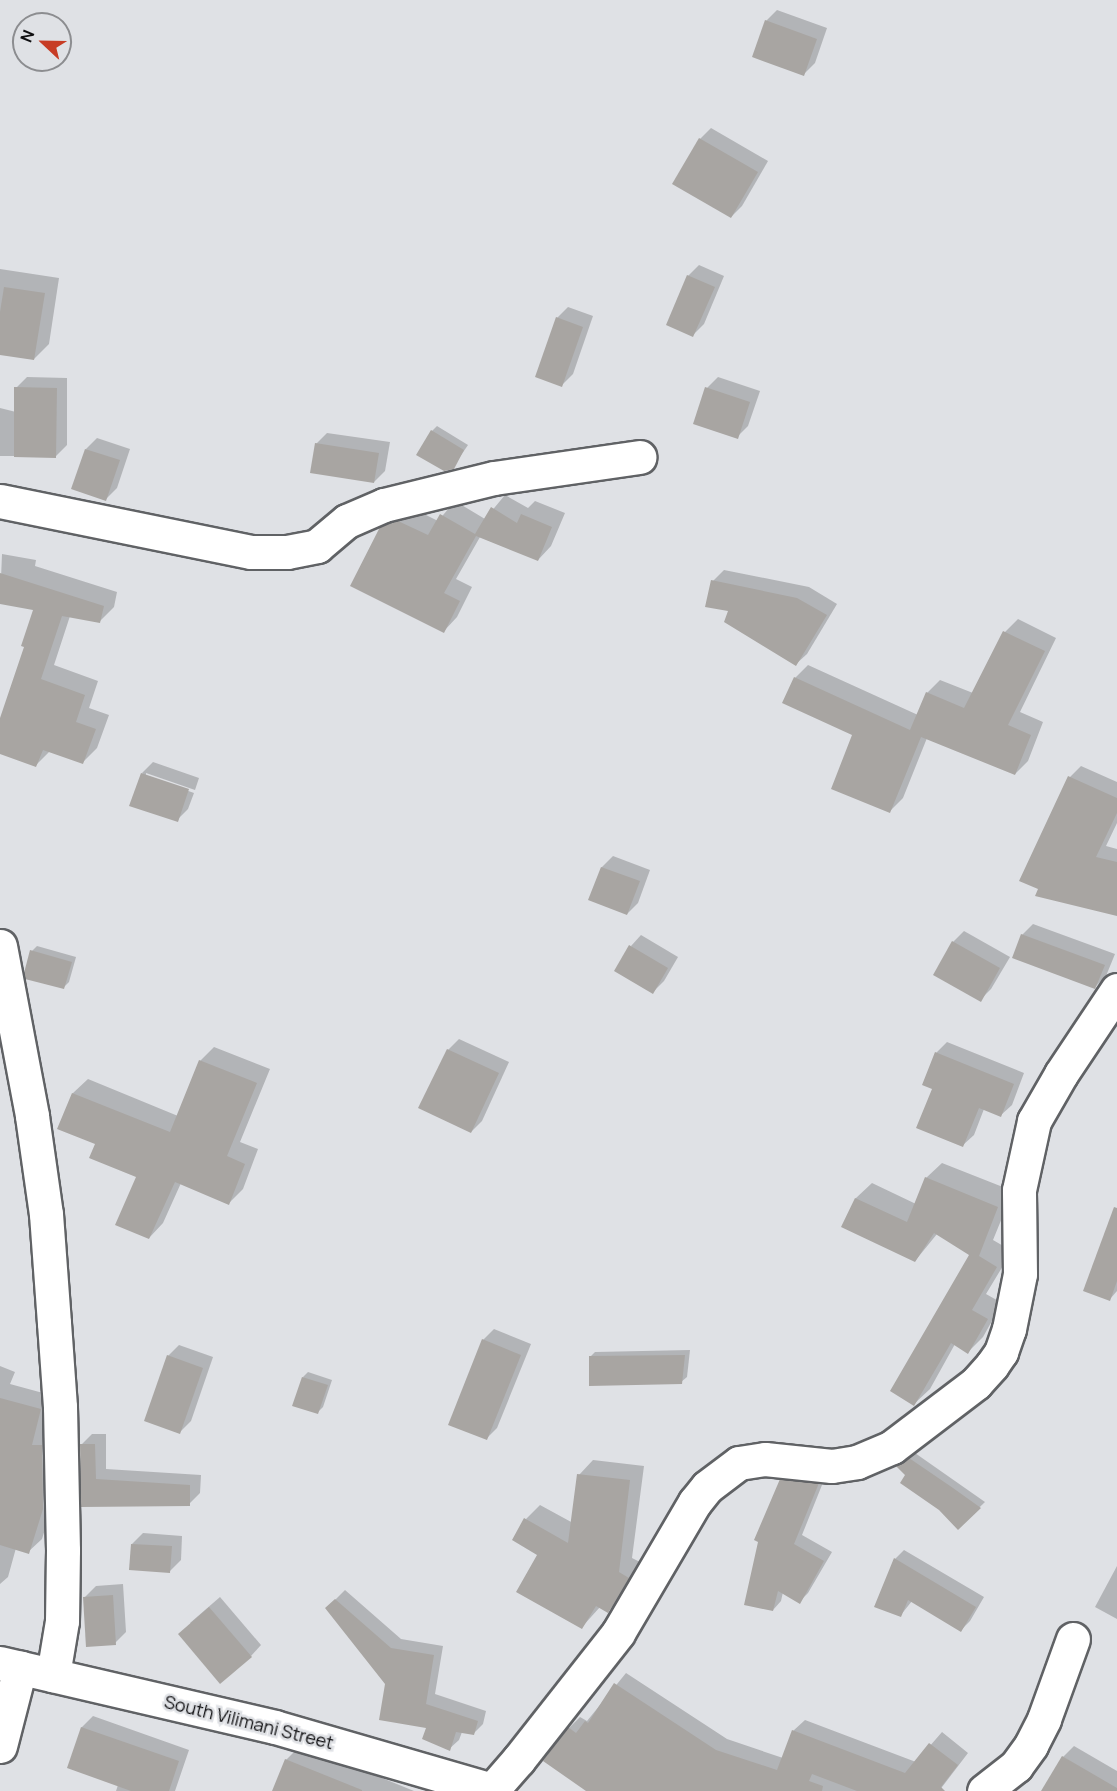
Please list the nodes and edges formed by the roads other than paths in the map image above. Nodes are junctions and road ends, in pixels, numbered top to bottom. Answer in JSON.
{"nodes":[{"id":1,"x":639,"y":457,"type":"dead end"},
{"id":2,"x":0,"y":501,"type":"edge"},
{"id":3,"x":0,"y":946,"type":"edge"},
{"id":4,"x":1117,"y":990,"type":"edge"},
{"id":5,"x":1073,"y":1639,"type":"dead end"},
{"id":6,"x":10,"y":1666,"type":"edge"},
{"id":7,"x":53,"y":1675,"type":"junction"},
{"id":8,"x":0,"y":1746,"type":"edge"},
{"id":9,"x":494,"y":1790,"type":"edge"},
{"id":10,"x":984,"y":1791,"type":"edge"}],
"edges":[{"from":1,"to":2,"type":"street"},
{"from":3,"to":7,"type":"street"},
{"from":4,"to":9,"type":"street"},
{"from":5,"to":10,"type":"street"},
{"from":6,"to":7,"type":"street","name":"South Vilimani Street"},
{"from":6,"to":8,"type":"street"},
{"from":7,"to":9,"type":"street","name":"South Vilimani Street"}]}
